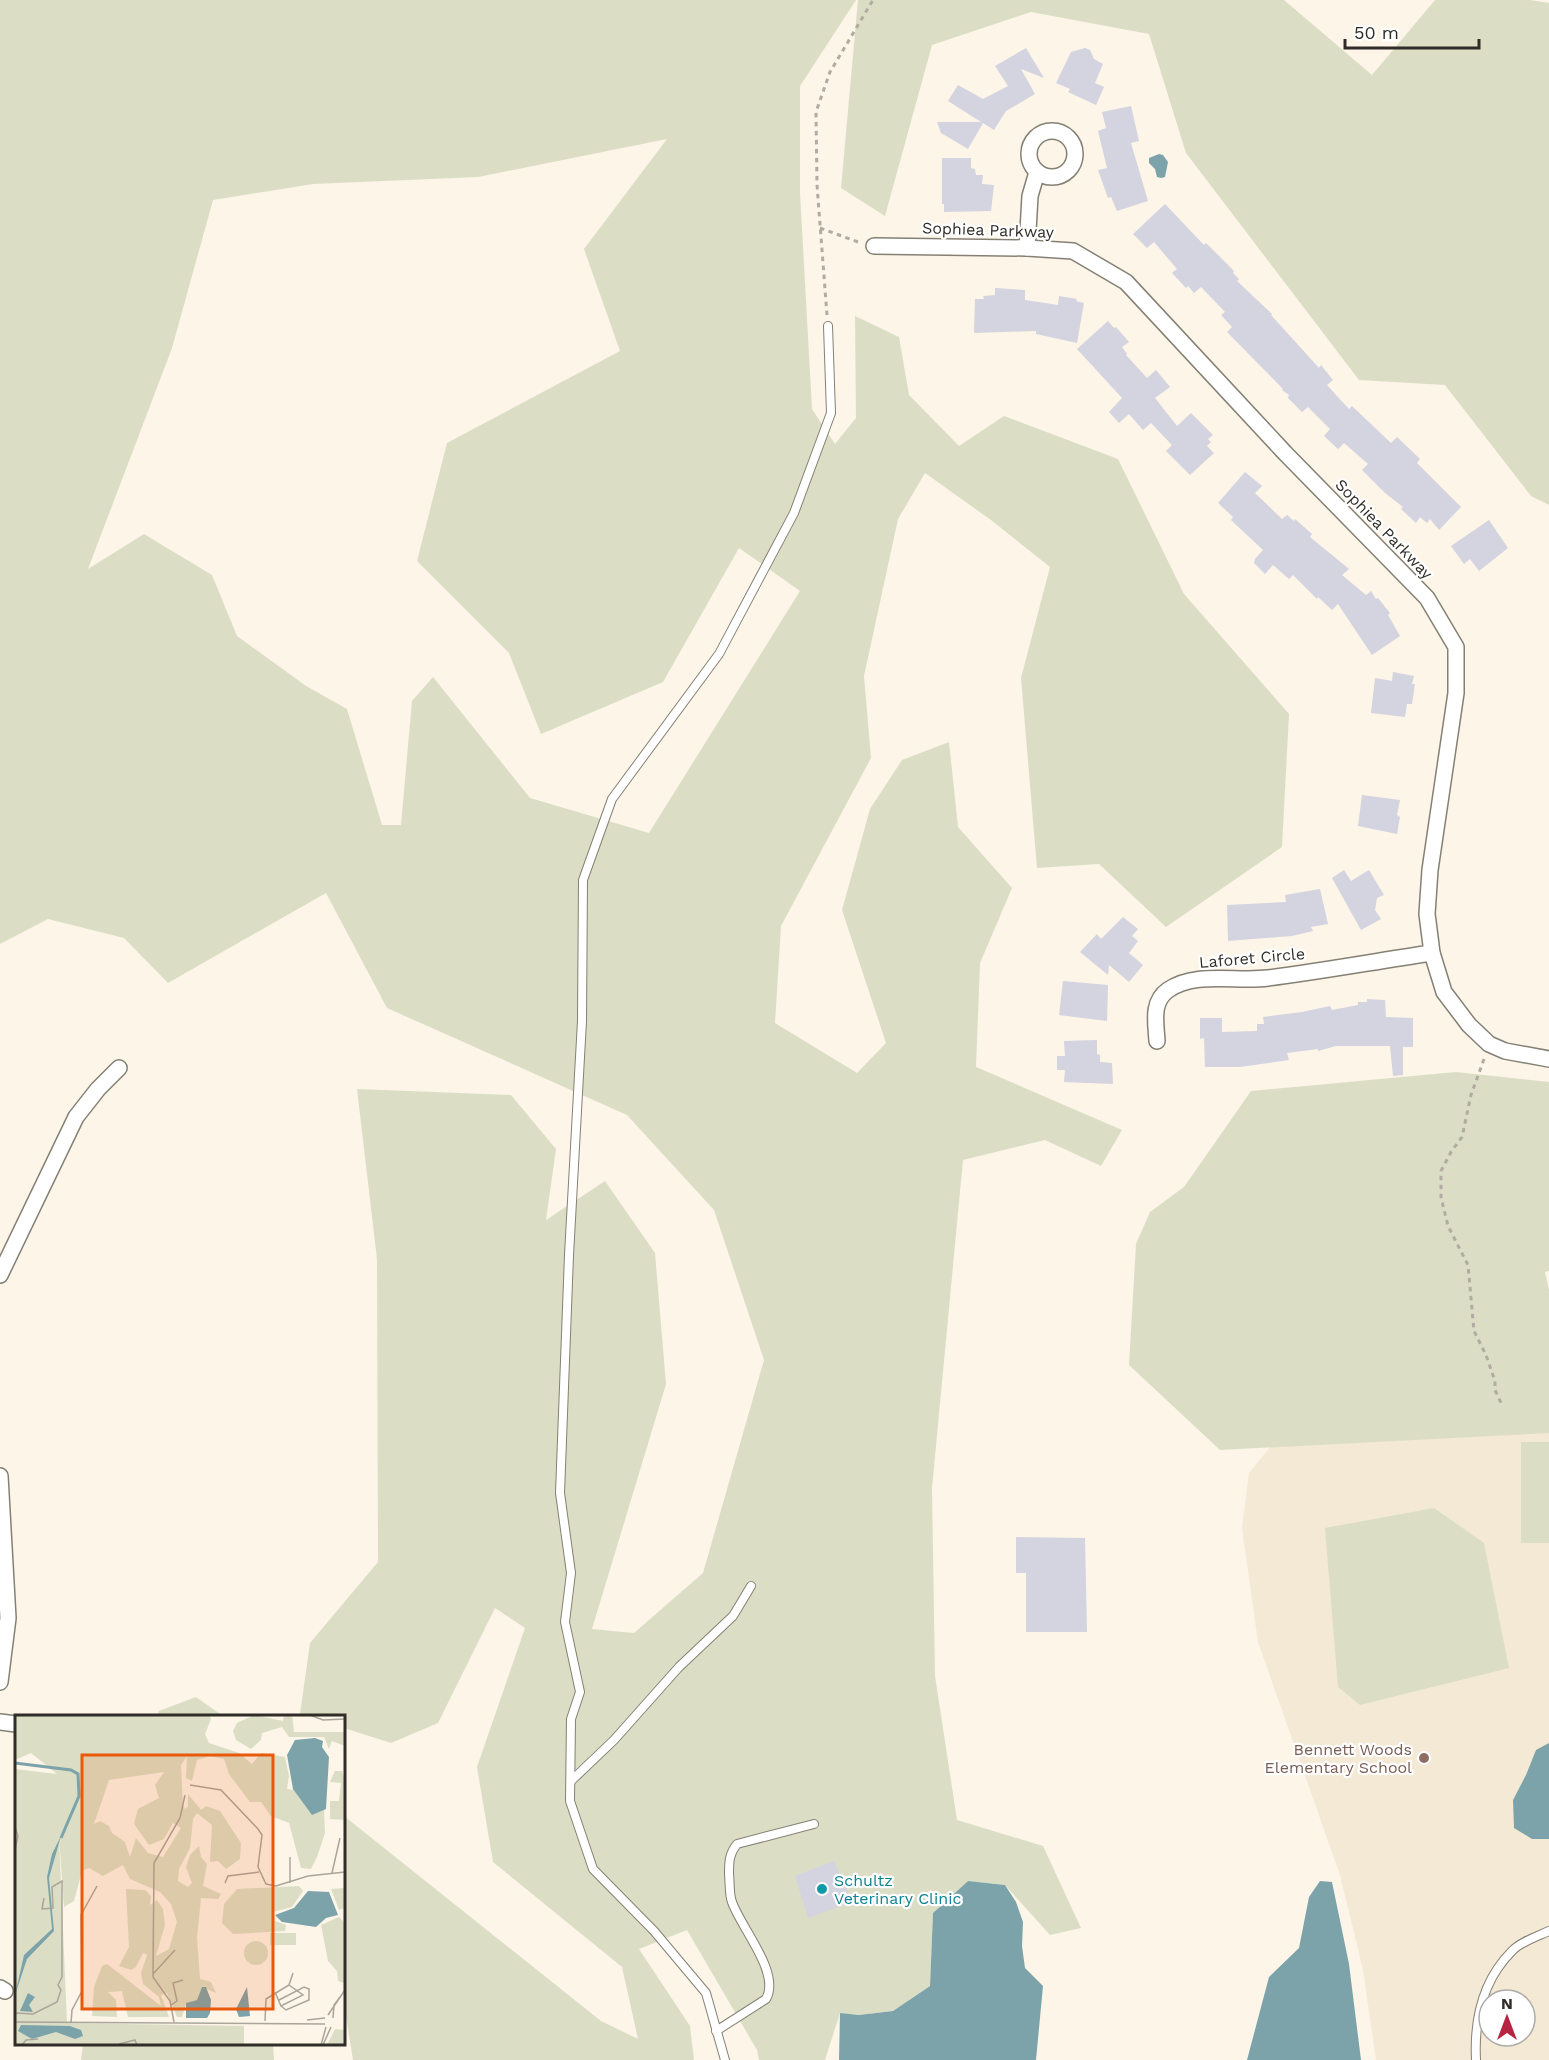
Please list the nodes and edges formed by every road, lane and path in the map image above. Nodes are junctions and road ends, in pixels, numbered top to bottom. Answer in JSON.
{"nodes":[{"id":1,"x":873,"y":0,"type":"edge"},
{"id":2,"x":1037,"y":172,"type":"dead end"},
{"id":3,"x":820,"y":228,"type":"junction"},
{"id":4,"x":874,"y":246,"type":"joint"},
{"id":5,"x":1027,"y":248,"type":"junction"},
{"id":6,"x":828,"y":326,"type":"joint"},
{"id":7,"x":1432,"y":953,"type":"junction"},
{"id":8,"x":1158,"y":1041,"type":"dead end"},
{"id":9,"x":1489,"y":1044,"type":"junction"},
{"id":10,"x":1549,"y":1059,"type":"edge"},
{"id":11,"x":118,"y":1068,"type":"dead end"},
{"id":12,"x":0,"y":1275,"type":"edge"},
{"id":13,"x":1502,"y":1405,"type":"dead end"},
{"id":14,"x":0,"y":1476,"type":"edge"},
{"id":15,"x":751,"y":1586,"type":"dead end"},
{"id":16,"x":0,"y":1682,"type":"edge"},
{"id":17,"x":0,"y":1722,"type":"edge"},
{"id":18,"x":15,"y":1724,"type":"edge"},
{"id":19,"x":571,"y":1781,"type":"junction"},
{"id":20,"x":814,"y":1824,"type":"dead end"},
{"id":21,"x":1549,"y":1931,"type":"edge"},
{"id":22,"x":716,"y":2031,"type":"junction"},
{"id":23,"x":725,"y":2060,"type":"edge"},
{"id":24,"x":1476,"y":2060,"type":"edge"}],
"edges":[{"from":1,"to":3,"type":"path"},
{"from":2,"to":5,"type":"street"},
{"from":3,"to":4,"type":"path"},
{"from":3,"to":6,"type":"path"},
{"from":4,"to":5,"type":"street","name":"Sophiea Parkway"},
{"from":5,"to":7,"type":"street","name":"Sophiea Parkway"},
{"from":6,"to":19,"type":"lane"},
{"from":7,"to":8,"type":"street","name":"Laforet Circle"},
{"from":7,"to":9,"type":"street","name":"Sophiea Parkway"},
{"from":9,"to":10,"type":"street","name":"Sophiea Parkway"},
{"from":9,"to":13,"type":"path"},
{"from":11,"to":12,"type":"street"},
{"from":14,"to":16,"type":"street"},
{"from":15,"to":19,"type":"lane"},
{"from":17,"to":18,"type":"street"},
{"from":19,"to":22,"type":"lane"},
{"from":20,"to":22,"type":"lane"},
{"from":21,"to":24,"type":"lane"},
{"from":22,"to":23,"type":"lane"}]}
